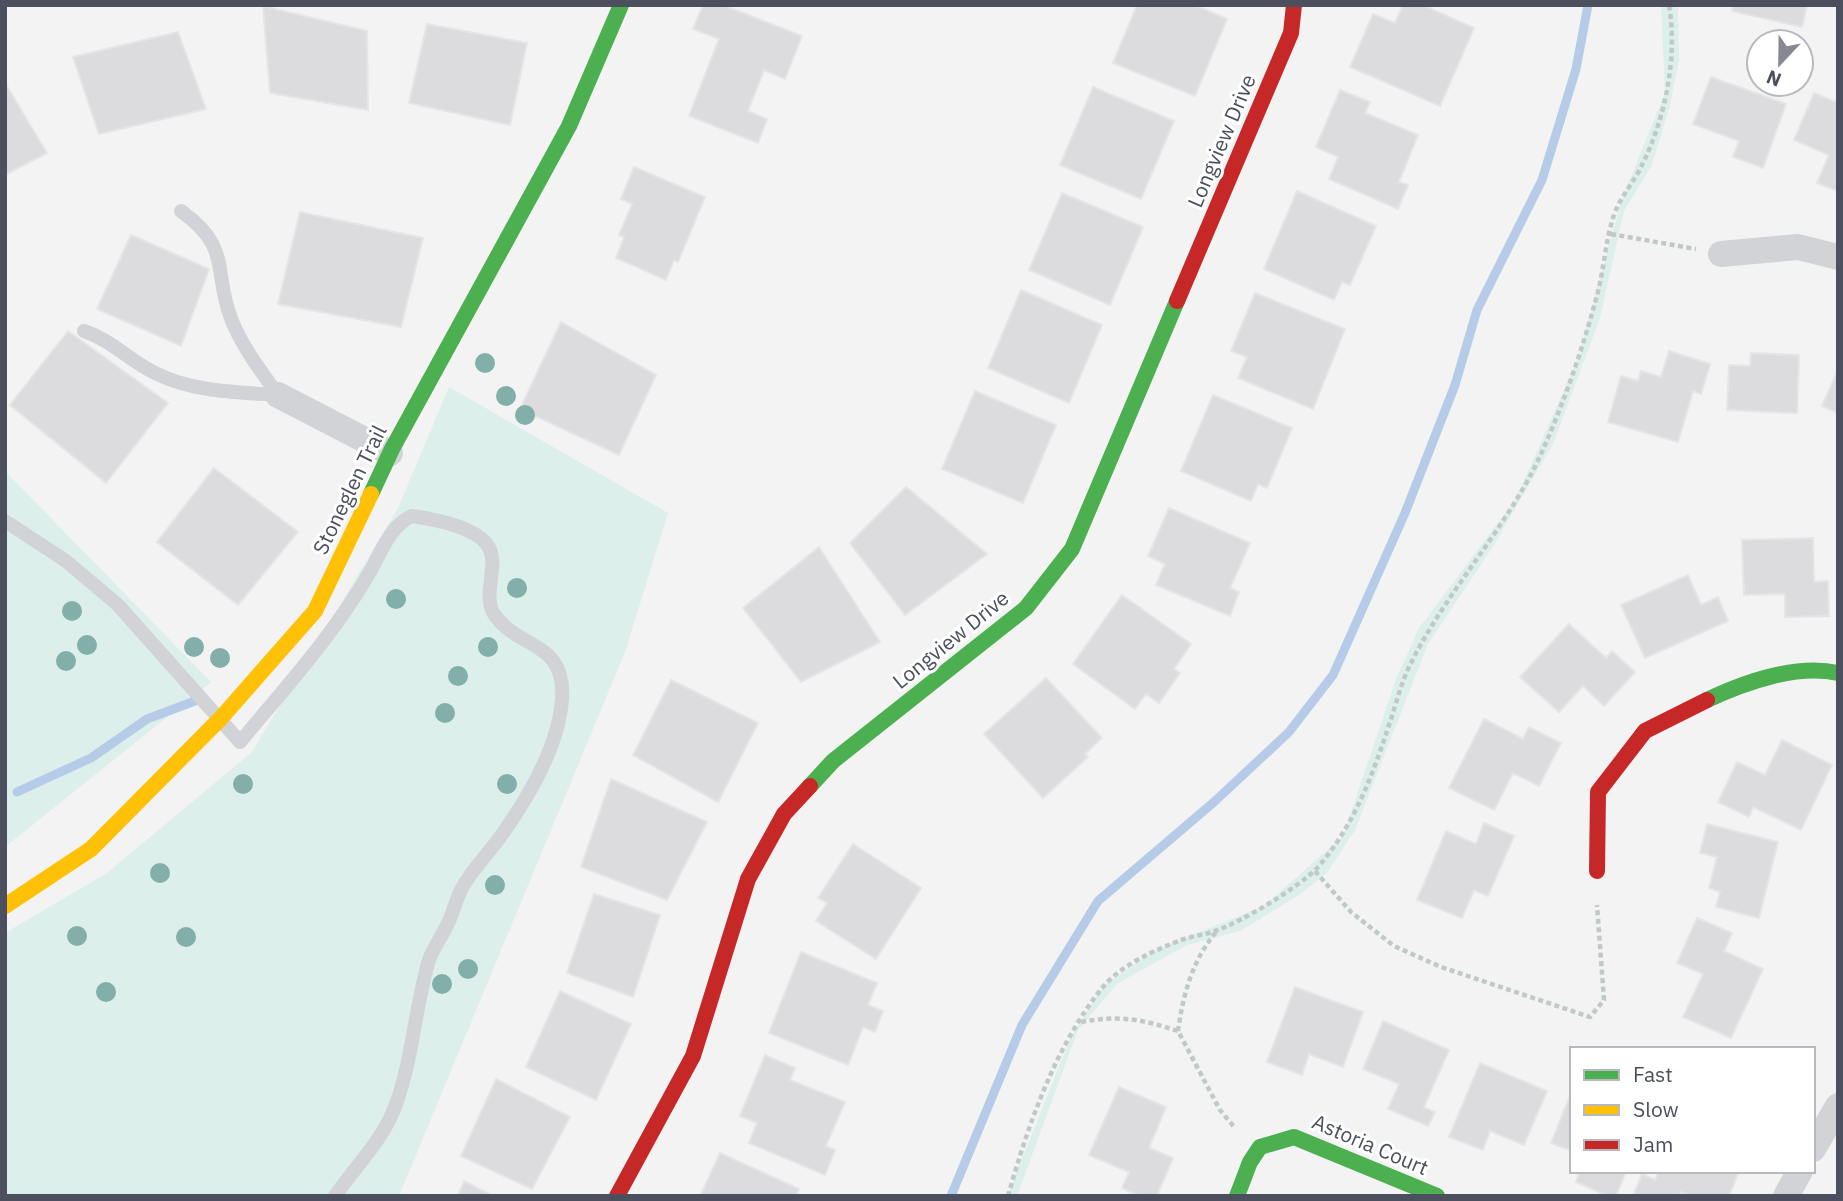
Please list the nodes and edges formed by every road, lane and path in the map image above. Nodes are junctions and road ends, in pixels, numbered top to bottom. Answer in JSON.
{"nodes":[{"id":1,"x":621,"y":5,"type":"edge"},
{"id":2,"x":1294,"y":5,"type":"edge"},
{"id":3,"x":1669,"y":5,"type":"edge"},
{"id":4,"x":181,"y":211,"type":"dead end"},
{"id":5,"x":1611,"y":234,"type":"junction"},
{"id":6,"x":1721,"y":254,"type":"joint"},
{"id":7,"x":1838,"y":257,"type":"edge"},
{"id":8,"x":84,"y":331,"type":"dead end"},
{"id":9,"x":278,"y":395,"type":"junction"},
{"id":10,"x":390,"y":453,"type":"junction"},
{"id":11,"x":5,"y":521,"type":"edge"},
{"id":12,"x":1838,"y":673,"type":"edge"},
{"id":13,"x":220,"y":718,"type":"junction"},
{"id":14,"x":1315,"y":871,"type":"junction"},
{"id":15,"x":1597,"y":871,"type":"joint"},
{"id":16,"x":5,"y":906,"type":"edge"},
{"id":17,"x":1217,"y":931,"type":"junction"},
{"id":18,"x":1080,"y":1022,"type":"junction"},
{"id":19,"x":1178,"y":1031,"type":"junction"},
{"id":20,"x":1838,"y":1106,"type":"edge"},
{"id":21,"x":1815,"y":1146,"type":"edge"},
{"id":22,"x":1255,"y":1150,"type":"junction"},
{"id":23,"x":1799,"y":1173,"type":"edge"},
{"id":24,"x":335,"y":1196,"type":"edge"},
{"id":25,"x":617,"y":1196,"type":"edge"},
{"id":26,"x":1008,"y":1196,"type":"edge"},
{"id":27,"x":1237,"y":1196,"type":"edge"},
{"id":28,"x":1437,"y":1196,"type":"edge"},
{"id":29,"x":1786,"y":1196,"type":"edge"}],
"edges":[{"from":1,"to":10,"type":"street","name":"Stoneglen Trail"},
{"from":2,"to":25,"type":"street","name":"Longview Drive"},
{"from":3,"to":5,"type":"path"},
{"from":4,"to":9,"type":"lane"},
{"from":5,"to":6,"type":"path"},
{"from":5,"to":14,"type":"path"},
{"from":6,"to":7,"type":"street"},
{"from":8,"to":9,"type":"lane"},
{"from":9,"to":10,"type":"street"},
{"from":10,"to":13,"type":"street","name":"Stoneglen Trail"},
{"from":11,"to":13,"type":"lane"},
{"from":12,"to":15,"type":"street"},
{"from":13,"to":16,"type":"street","name":"Stoneglen Trail"},
{"from":13,"to":24,"type":"lane"},
{"from":14,"to":15,"type":"path"},
{"from":14,"to":17,"type":"path"},
{"from":17,"to":18,"type":"path"},
{"from":17,"to":19,"type":"path"},
{"from":18,"to":19,"type":"path"},
{"from":18,"to":26,"type":"path"},
{"from":19,"to":22,"type":"path"},
{"from":20,"to":21,"type":"street"},
{"from":22,"to":27,"type":"street"},
{"from":22,"to":28,"type":"street","name":"Astoria Court"},
{"from":23,"to":29,"type":"street"}]}
